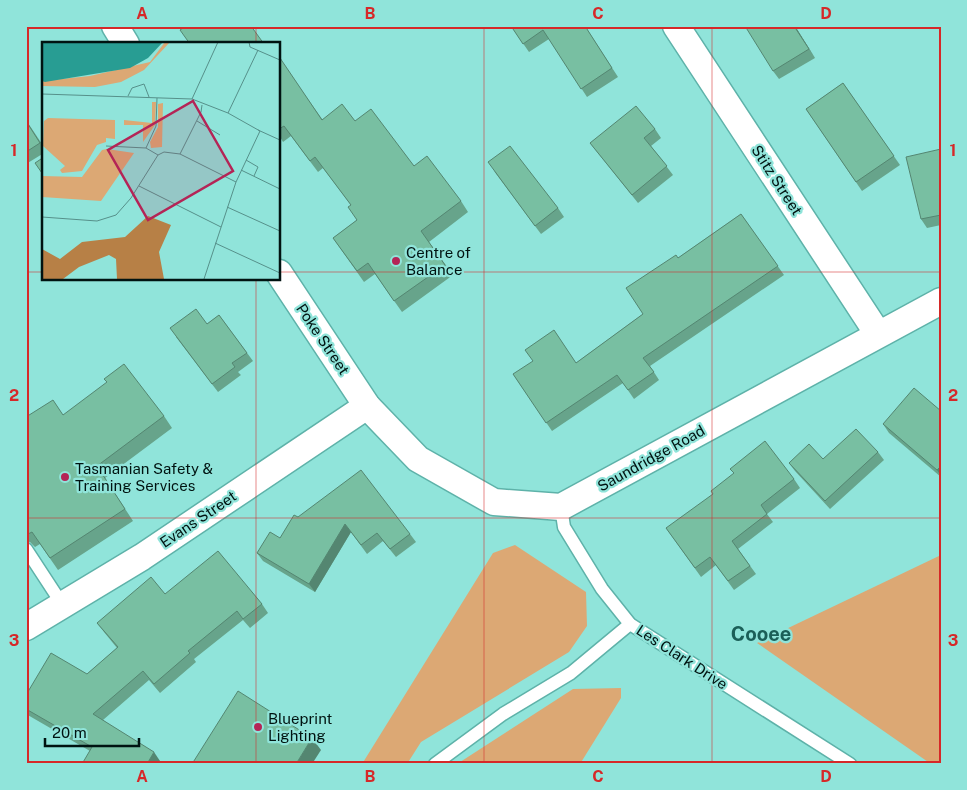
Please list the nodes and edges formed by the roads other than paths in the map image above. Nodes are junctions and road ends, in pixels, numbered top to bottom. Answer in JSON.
{"nodes":[{"id":1,"x":115,"y":26,"type":"edge"},
{"id":2,"x":676,"y":26,"type":"edge"},
{"id":3,"x":125,"y":42,"type":"edge"},
{"id":4,"x":280,"y":275,"type":"edge"},
{"id":5,"x":941,"y":301,"type":"edge"},
{"id":6,"x":878,"y":334,"type":"junction"},
{"id":7,"x":367,"y":406,"type":"junction"},
{"id":8,"x":561,"y":507,"type":"junction"},
{"id":9,"x":26,"y":549,"type":"edge"},
{"id":10,"x":62,"y":604,"type":"junction"},
{"id":11,"x":630,"y":624,"type":"junction"},
{"id":12,"x":26,"y":627,"type":"edge"},
{"id":13,"x":435,"y":764,"type":"edge"},
{"id":14,"x":850,"y":764,"type":"edge"}],
"edges":[{"from":1,"to":3,"type":"street"},
{"from":2,"to":6,"type":"street","name":"Stitz Street"},
{"from":4,"to":7,"type":"street","name":"Poke Street"},
{"from":5,"to":6,"type":"street","name":"Saundridge Road"},
{"from":6,"to":8,"type":"street","name":"Saundridge Road"},
{"from":7,"to":8,"type":"street"},
{"from":7,"to":10,"type":"street","name":"Evans Street"},
{"from":8,"to":11,"type":"lane","name":"Les Clark Drive"},
{"from":9,"to":10,"type":"lane"},
{"from":10,"to":12,"type":"street","name":"Evans Street"},
{"from":11,"to":13,"type":"lane"},
{"from":11,"to":14,"type":"lane","name":"Les Clark Drive"}]}
